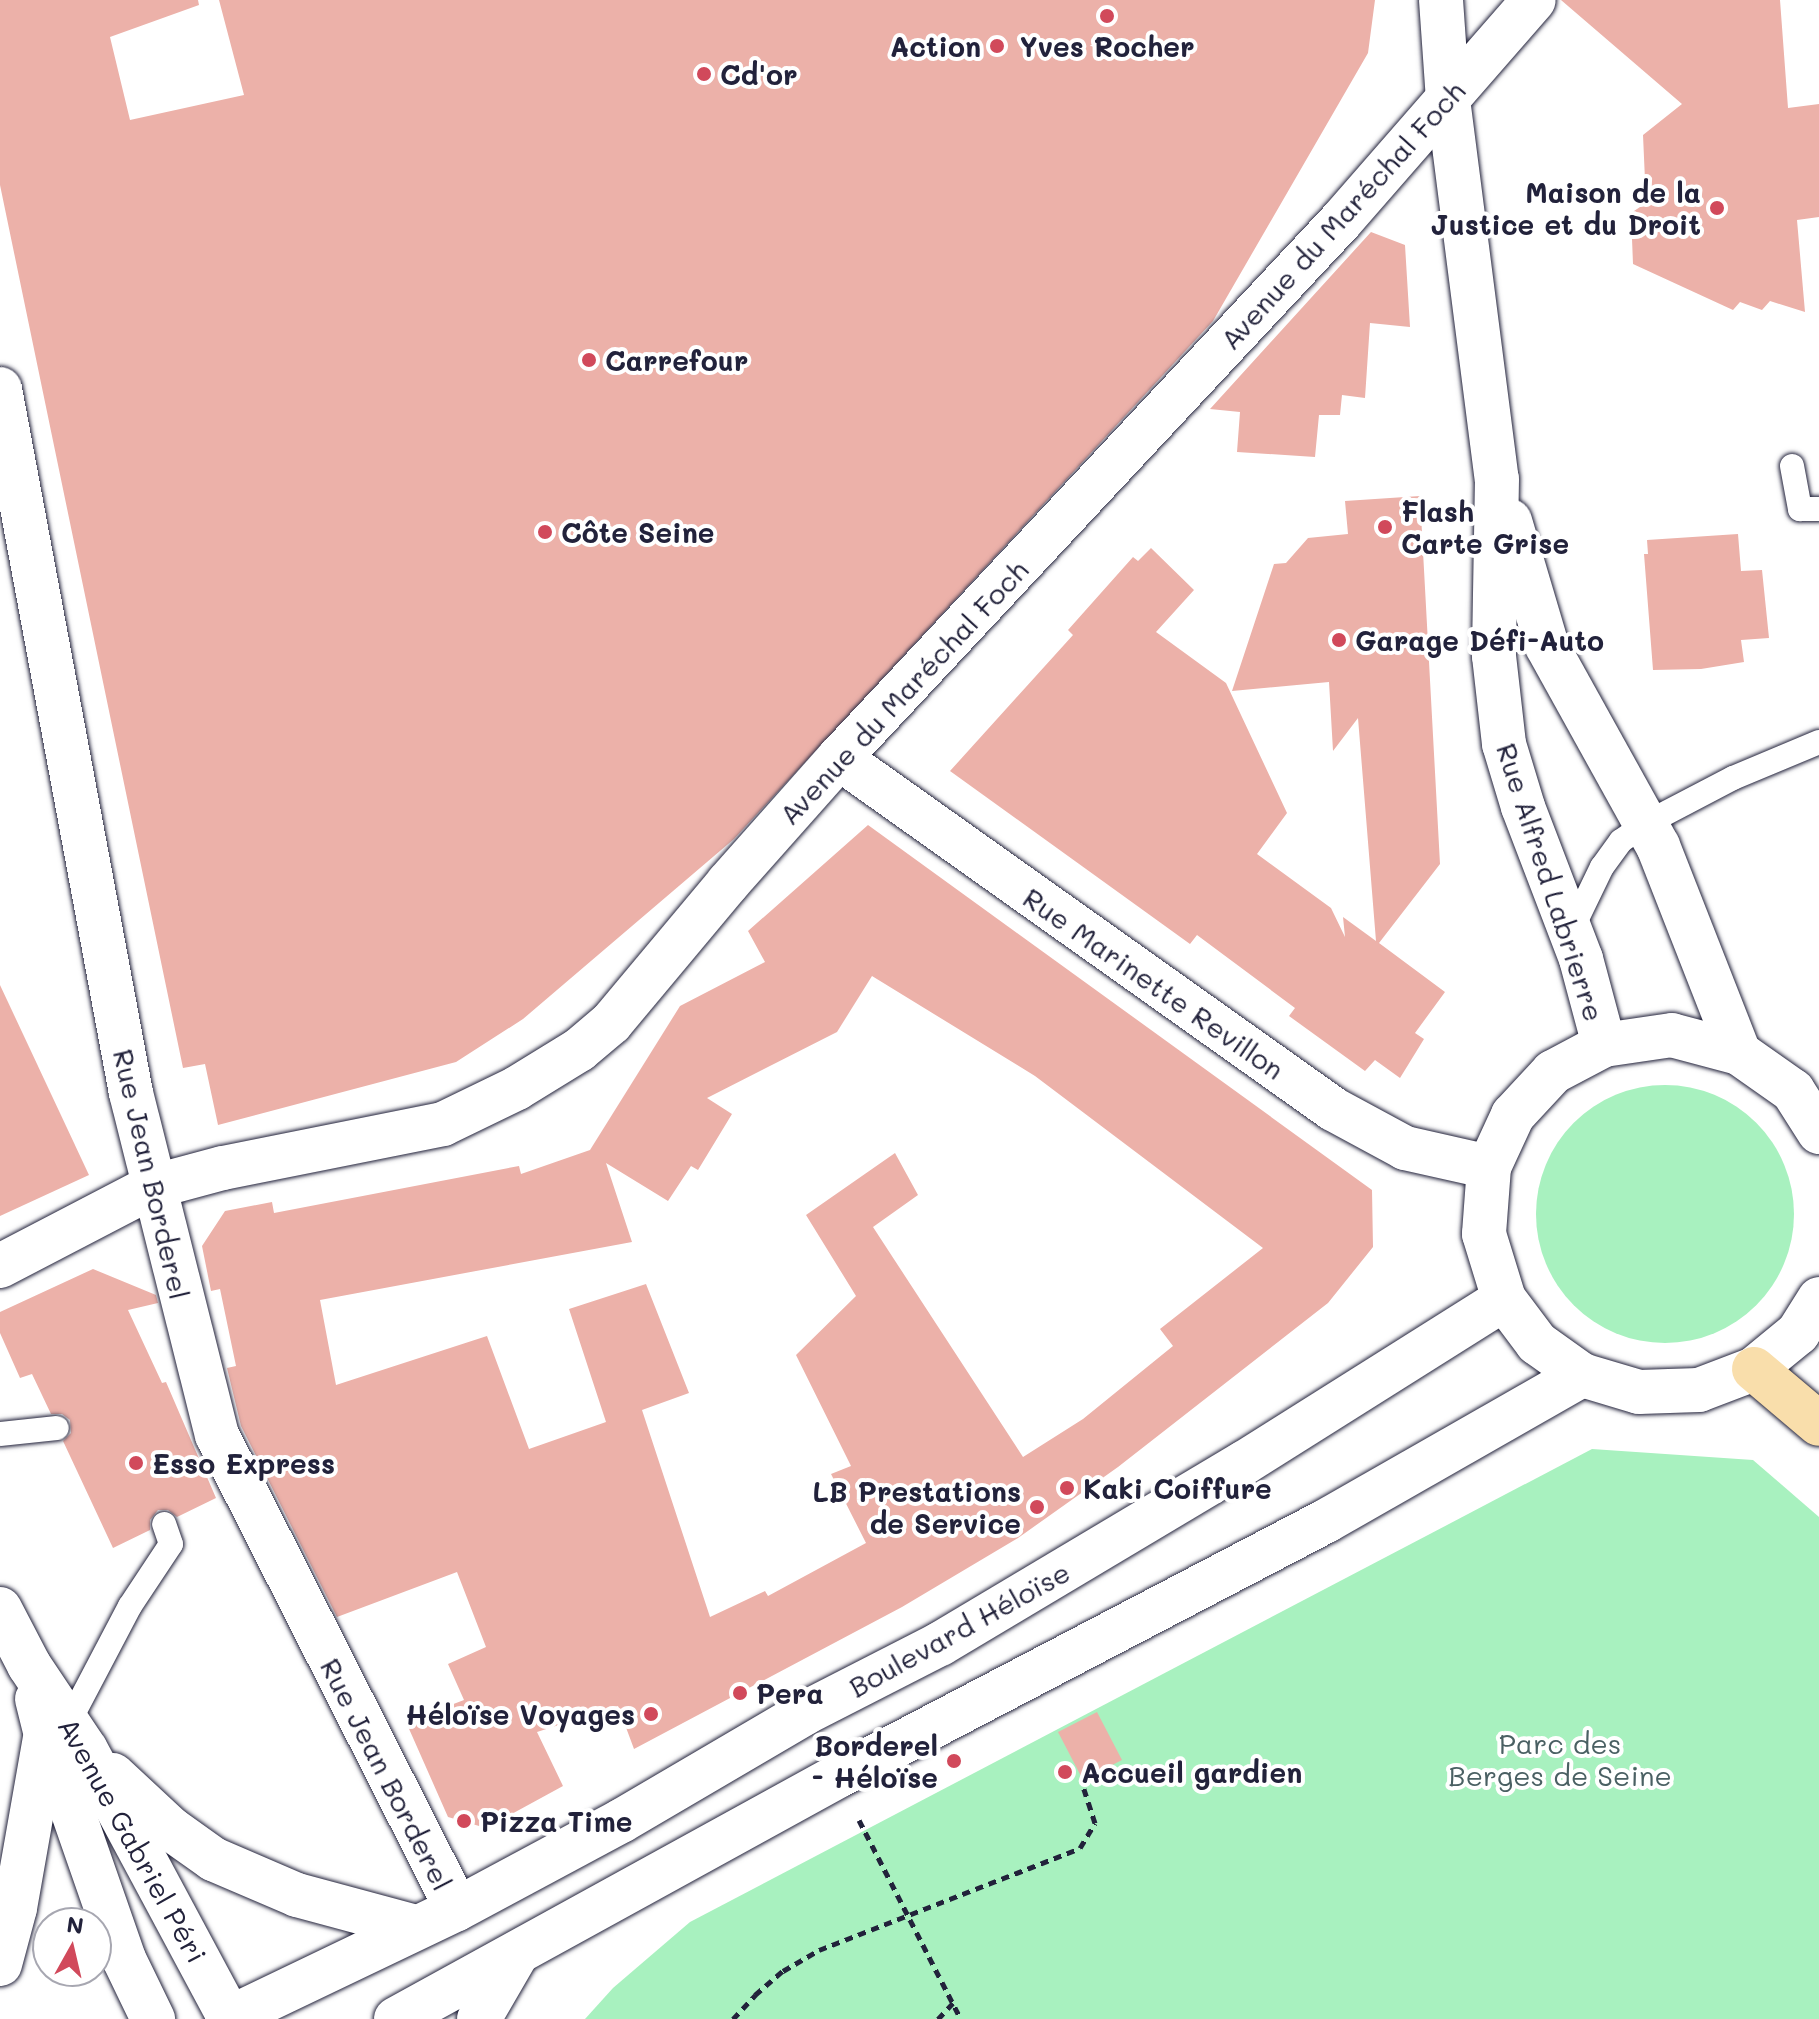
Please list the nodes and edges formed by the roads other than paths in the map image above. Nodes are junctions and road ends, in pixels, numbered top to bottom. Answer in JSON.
{"nodes":[{"id":1,"x":1441,"y":0,"type":"edge"},
{"id":2,"x":1534,"y":0,"type":"edge"},
{"id":3,"x":1448,"y":99,"type":"junction"},
{"id":4,"x":0,"y":389,"type":"edge"},
{"id":5,"x":1792,"y":466,"type":"dead end"},
{"id":6,"x":1497,"y":479,"type":"junction"},
{"id":7,"x":1819,"y":509,"type":"edge"},
{"id":8,"x":1819,"y":742,"type":"edge"},
{"id":9,"x":839,"y":758,"type":"junction"},
{"id":10,"x":1645,"y":824,"type":"junction"},
{"id":11,"x":1571,"y":931,"type":"junction"},
{"id":12,"x":1604,"y":1045,"type":"junction"},
{"id":13,"x":1739,"y":1053,"type":"junction"},
{"id":14,"x":1819,"y":1132,"type":"edge"},
{"id":15,"x":1489,"y":1167,"type":"junction"},
{"id":16,"x":152,"y":1187,"type":"junction"},
{"id":17,"x":0,"y":1266,"type":"edge"},
{"id":18,"x":1504,"y":1299,"type":"junction"},
{"id":19,"x":1819,"y":1299,"type":"edge"},
{"id":20,"x":1754,"y":1369,"type":"junction"},
{"id":21,"x":1582,"y":1375,"type":"junction"},
{"id":22,"x":1819,"y":1424,"type":"edge"},
{"id":23,"x":57,"y":1428,"type":"dead end"},
{"id":24,"x":0,"y":1434,"type":"edge"},
{"id":25,"x":164,"y":1524,"type":"dead end"},
{"id":26,"x":0,"y":1609,"type":"edge"},
{"id":27,"x":67,"y":1736,"type":"junction"},
{"id":28,"x":457,"y":1909,"type":"junction"},
{"id":29,"x":416,"y":1927,"type":"junction"},
{"id":30,"x":515,"y":1957,"type":"junction"},
{"id":31,"x":0,"y":1964,"type":"edge"},
{"id":32,"x":153,"y":2019,"type":"edge"},
{"id":33,"x":229,"y":2019,"type":"edge"},
{"id":34,"x":396,"y":2019,"type":"edge"},
{"id":35,"x":479,"y":2019,"type":"edge"}],
"edges":[{"from":1,"to":3,"type":"main road","name":"Rue Alfred Labrierre"},
{"from":2,"to":3,"type":"main road","name":"Avenue du Maréchal Foch"},
{"from":3,"to":6,"type":"main road","name":"Rue Alfred Labrierre"},
{"from":3,"to":9,"type":"main road","name":"Avenue du Maréchal Foch"},
{"from":4,"to":16,"type":"main road","name":"Rue Jean Borderel"},
{"from":5,"to":7,"type":"lane"},
{"from":6,"to":10,"type":"main road","name":"Rue Alfred Labrierre"},
{"from":6,"to":11,"type":"main road","name":"Rue Alfred Labrierre"},
{"from":8,"to":10,"type":"lane"},
{"from":9,"to":15,"type":"main road","name":"Rue Marinette Revillon"},
{"from":9,"to":16,"type":"main road","name":"Avenue du Maréchal Foch"},
{"from":10,"to":11,"type":"lane"},
{"from":10,"to":13,"type":"main road","name":"Rue Alfred Labrierre"},
{"from":11,"to":12,"type":"main road","name":"Rue Alfred Labrierre"},
{"from":12,"to":13,"type":"main road"},
{"from":12,"to":15,"type":"main road"},
{"from":13,"to":14,"type":"main road"},
{"from":15,"to":18,"type":"main road"},
{"from":16,"to":17,"type":"main road","name":"Avenue du Maréchal Foch"},
{"from":16,"to":28,"type":"main road","name":"Rue Jean Borderel"},
{"from":18,"to":21,"type":"main road"},
{"from":18,"to":28,"type":"main road","name":"Boulevard Héloïse"},
{"from":19,"to":20,"type":"main road"},
{"from":20,"to":21,"type":"main road"},
{"from":20,"to":22,"type":"main road"},
{"from":21,"to":30,"type":"main road"},
{"from":23,"to":24,"type":"lane"},
{"from":25,"to":27,"type":"lane"},
{"from":26,"to":27,"type":"main road","name":"Avenue Gabriel Péri"},
{"from":27,"to":29,"type":"main road"},
{"from":27,"to":31,"type":"main road"},
{"from":27,"to":32,"type":"main road","name":"Avenue Gabriel Péri"},
{"from":27,"to":33,"type":"main road","name":"Avenue Gabriel Péri"},
{"from":28,"to":29,"type":"main road","name":"Boulevard Héloïse"},
{"from":29,"to":33,"type":"main road","name":"Boulevard Héloïse"},
{"from":30,"to":34,"type":"main road"},
{"from":30,"to":35,"type":"main road"}]}
